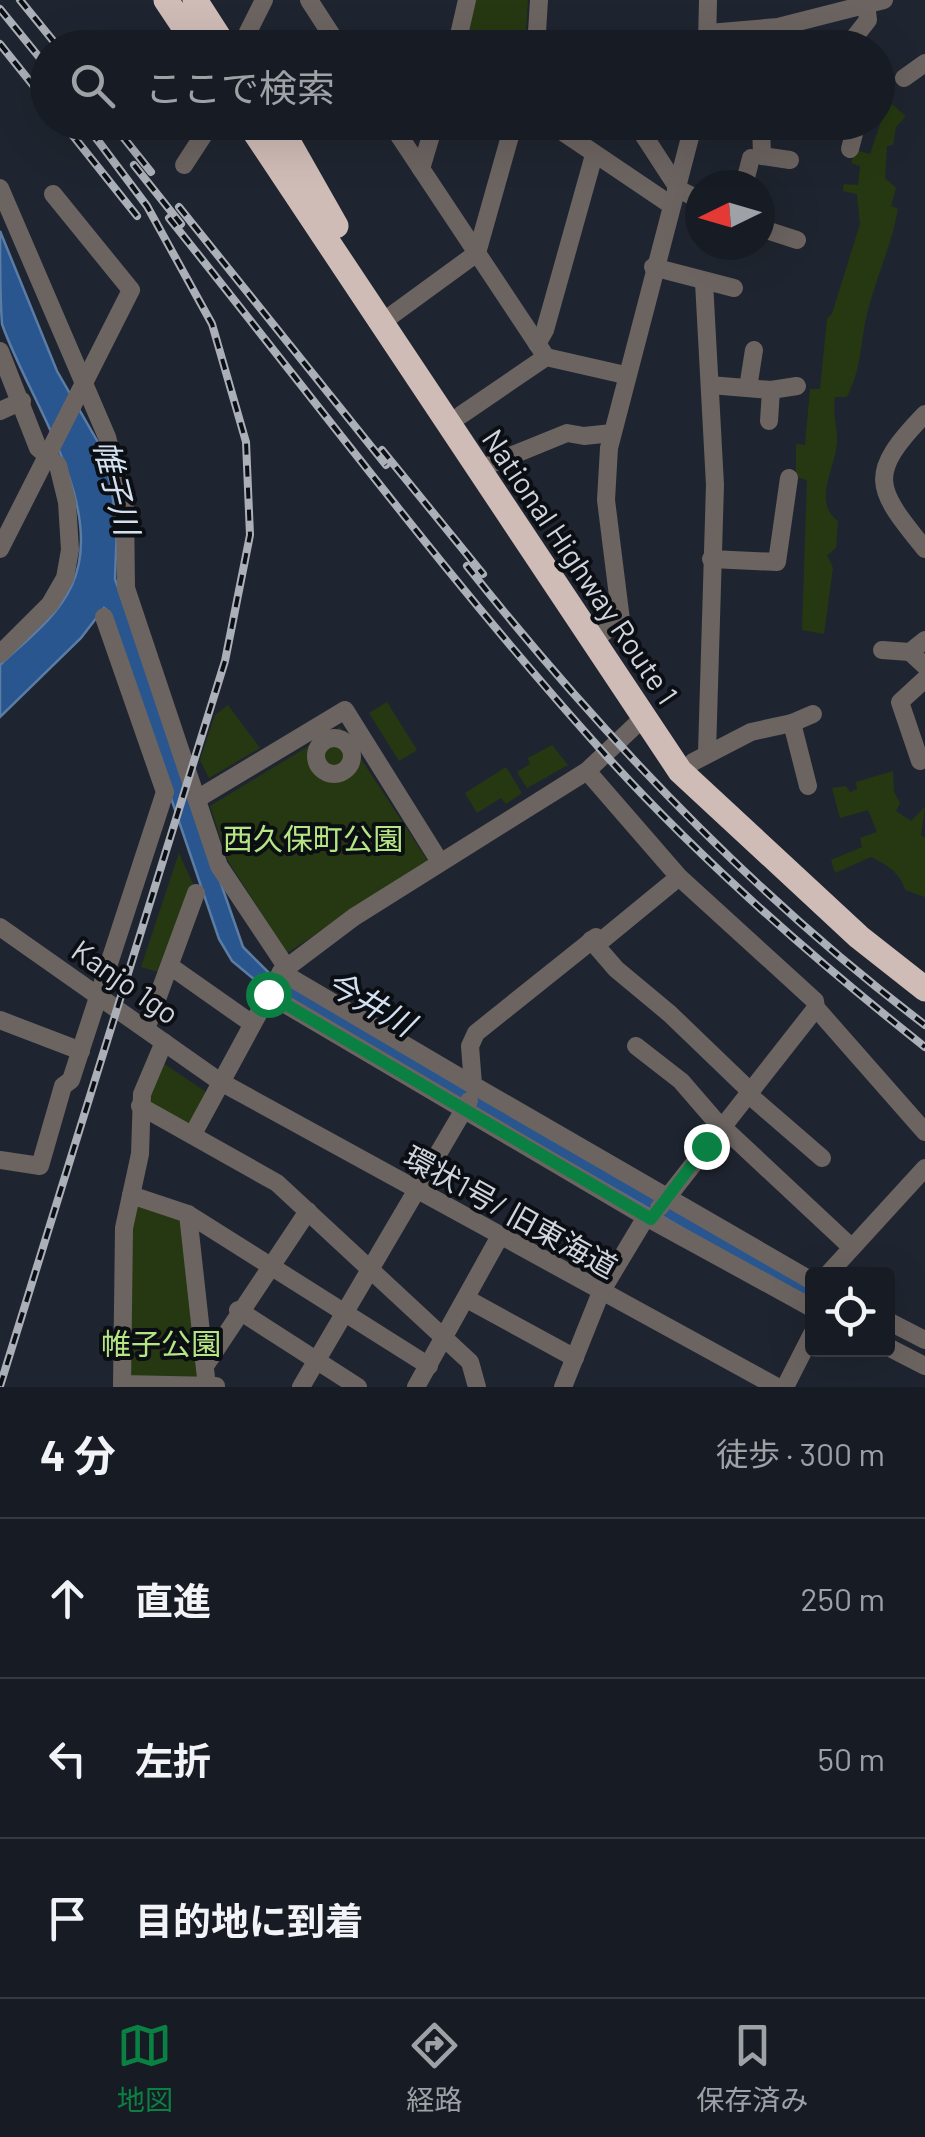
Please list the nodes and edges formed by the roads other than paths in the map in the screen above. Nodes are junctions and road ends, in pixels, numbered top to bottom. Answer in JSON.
{"nodes":[{"id":1,"x":166,"y":0,"type":"edge"},
{"id":2,"x":195,"y":0,"type":"edge"},
{"id":3,"x":264,"y":0,"type":"edge"},
{"id":4,"x":308,"y":0,"type":"edge"},
{"id":5,"x":467,"y":0,"type":"edge"},
{"id":6,"x":538,"y":0,"type":"edge"},
{"id":7,"x":708,"y":0,"type":"edge"},
{"id":8,"x":875,"y":2,"type":"edge"},
{"id":9,"x":831,"y":6,"type":"edge"},
{"id":10,"x":186,"y":30,"type":"edge"},
{"id":11,"x":214,"y":30,"type":"edge"},
{"id":12,"x":249,"y":30,"type":"edge"},
{"id":13,"x":328,"y":30,"type":"edge"},
{"id":14,"x":460,"y":30,"type":"edge"},
{"id":15,"x":537,"y":30,"type":"edge"},
{"id":16,"x":708,"y":30,"type":"edge"},
{"id":17,"x":777,"y":30,"type":"edge"},
{"id":18,"x":860,"y":30,"type":"edge"},
{"id":19,"x":925,"y":63,"type":"edge"},
{"id":20,"x":904,"y":78,"type":"dead end"},
{"id":21,"x":201,"y":140,"type":"edge"},
{"id":22,"x":261,"y":140,"type":"edge"},
{"id":23,"x":288,"y":140,"type":"edge"},
{"id":24,"x":402,"y":140,"type":"edge"},
{"id":25,"x":430,"y":140,"type":"edge"},
{"id":26,"x":509,"y":140,"type":"edge"},
{"id":27,"x":573,"y":140,"type":"edge"},
{"id":28,"x":645,"y":140,"type":"edge"},
{"id":29,"x":689,"y":140,"type":"edge"},
{"id":30,"x":762,"y":140,"type":"edge"},
{"id":31,"x":852,"y":140,"type":"edge"},
{"id":32,"x":850,"y":149,"type":"dead end"},
{"id":33,"x":594,"y":155,"type":"junction"},
{"id":34,"x":751,"y":158,"type":"dead end"},
{"id":35,"x":790,"y":160,"type":"dead end"},
{"id":36,"x":184,"y":166,"type":"dead end"},
{"id":37,"x":422,"y":169,"type":"junction"},
{"id":38,"x":748,"y":170,"type":"edge"},
{"id":39,"x":0,"y":188,"type":"edge"},
{"id":40,"x":674,"y":193,"type":"junction"},
{"id":41,"x":53,"y":194,"type":"dead end"},
{"id":42,"x":685,"y":196,"type":"edge"},
{"id":43,"x":775,"y":233,"type":"edge"},
{"id":44,"x":797,"y":240,"type":"dead end"},
{"id":45,"x":477,"y":253,"type":"junction"},
{"id":46,"x":653,"y":267,"type":"junction"},
{"id":47,"x":704,"y":282,"type":"junction"},
{"id":48,"x":734,"y":288,"type":"dead end"},
{"id":49,"x":387,"y":318,"type":"junction"},
{"id":50,"x":0,"y":350,"type":"edge"},
{"id":51,"x":541,"y":350,"type":"junction"},
{"id":52,"x":754,"y":350,"type":"dead end"},
{"id":53,"x":625,"y":375,"type":"junction"},
{"id":54,"x":82,"y":385,"type":"junction"},
{"id":55,"x":710,"y":385,"type":"junction"},
{"id":56,"x":797,"y":386,"type":"dead end"},
{"id":57,"x":748,"y":388,"type":"junction"},
{"id":58,"x":771,"y":390,"type":"junction"},
{"id":59,"x":22,"y":401,"type":"junction"},
{"id":60,"x":0,"y":411,"type":"edge"},
{"id":61,"x":925,"y":414,"type":"edge"},
{"id":62,"x":461,"y":415,"type":"junction"},
{"id":63,"x":769,"y":421,"type":"dead end"},
{"id":64,"x":612,"y":432,"type":"junction"},
{"id":65,"x":45,"y":453,"type":"junction"},
{"id":66,"x":493,"y":463,"type":"junction"},
{"id":67,"x":788,"y":478,"type":"dead end"},
{"id":68,"x":2,"y":540,"type":"edge"},
{"id":69,"x":925,"y":548,"type":"edge"},
{"id":70,"x":712,"y":558,"type":"junction"},
{"id":71,"x":104,"y":618,"type":"dead end"},
{"id":72,"x":136,"y":621,"type":"junction"},
{"id":73,"x":599,"y":637,"type":"junction"},
{"id":74,"x":114,"y":646,"type":"junction"},
{"id":75,"x":918,"y":646,"type":"edge"},
{"id":76,"x":882,"y":650,"type":"dead end"},
{"id":77,"x":0,"y":654,"type":"edge"},
{"id":78,"x":925,"y":666,"type":"edge"},
{"id":79,"x":925,"y":679,"type":"edge"},
{"id":80,"x":813,"y":714,"type":"dead end"},
{"id":81,"x":643,"y":718,"type":"junction"},
{"id":82,"x":792,"y":723,"type":"junction"},
{"id":83,"x":700,"y":757,"type":"junction"},
{"id":84,"x":920,"y":762,"type":"dead end"},
{"id":85,"x":586,"y":771,"type":"junction"},
{"id":86,"x":808,"y":786,"type":"dead end"},
{"id":87,"x":197,"y":799,"type":"junction"},
{"id":88,"x":440,"y":862,"type":"junction"},
{"id":89,"x":679,"y":877,"type":"junction"},
{"id":90,"x":196,"y":893,"type":"dead end"},
{"id":91,"x":0,"y":926,"type":"edge"},
{"id":92,"x":592,"y":940,"type":"junction"},
{"id":93,"x":170,"y":966,"type":"junction"},
{"id":94,"x":284,"y":970,"type":"junction"},
{"id":95,"x":925,"y":971,"type":"edge"},
{"id":96,"x":925,"y":989,"type":"edge"},
{"id":97,"x":268,"y":994,"type":"junction"},
{"id":98,"x":99,"y":998,"type":"junction"},
{"id":99,"x":816,"y":1008,"type":"junction"},
{"id":100,"x":0,"y":1020,"type":"edge"},
{"id":101,"x":251,"y":1023,"type":"junction"},
{"id":102,"x":146,"y":1029,"type":"junction"},
{"id":103,"x":164,"y":1042,"type":"junction"},
{"id":104,"x":636,"y":1046,"type":"dead end"},
{"id":105,"x":81,"y":1051,"type":"junction"},
{"id":106,"x":219,"y":1081,"type":"junction"},
{"id":107,"x":474,"y":1086,"type":"junction"},
{"id":108,"x":749,"y":1093,"type":"junction"},
{"id":109,"x":140,"y":1106,"type":"junction"},
{"id":110,"x":464,"y":1110,"type":"junction"},
{"id":111,"x":722,"y":1127,"type":"junction"},
{"id":112,"x":925,"y":1132,"type":"edge"},
{"id":113,"x":193,"y":1134,"type":"junction"},
{"id":114,"x":822,"y":1158,"type":"dead end"},
{"id":115,"x":0,"y":1160,"type":"edge"},
{"id":116,"x":925,"y":1168,"type":"edge"},
{"id":117,"x":418,"y":1190,"type":"junction"},
{"id":118,"x":130,"y":1196,"type":"junction"},
{"id":119,"x":664,"y":1199,"type":"junction"},
{"id":120,"x":308,"y":1210,"type":"junction"},
{"id":121,"x":188,"y":1214,"type":"junction"},
{"id":122,"x":649,"y":1218,"type":"junction"},
{"id":123,"x":500,"y":1236,"type":"junction"},
{"id":124,"x":850,"y":1246,"type":"junction"},
{"id":125,"x":270,"y":1263,"type":"junction"},
{"id":126,"x":834,"y":1267,"type":"edge"},
{"id":127,"x":373,"y":1268,"type":"junction"},
{"id":128,"x":805,"y":1276,"type":"edge"},
{"id":129,"x":600,"y":1292,"type":"junction"},
{"id":130,"x":466,"y":1298,"type":"junction"},
{"id":131,"x":805,"y":1304,"type":"edge"},
{"id":132,"x":238,"y":1310,"type":"junction"},
{"id":133,"x":346,"y":1313,"type":"junction"},
{"id":134,"x":895,"y":1325,"type":"edge"},
{"id":135,"x":925,"y":1340,"type":"edge"},
{"id":136,"x":444,"y":1341,"type":"junction"},
{"id":137,"x":805,"y":1348,"type":"edge"},
{"id":138,"x":895,"y":1351,"type":"edge"},
{"id":139,"x":574,"y":1358,"type":"junction"},
{"id":140,"x":318,"y":1360,"type":"junction"},
{"id":141,"x":206,"y":1363,"type":"junction"},
{"id":142,"x":429,"y":1366,"type":"junction"},
{"id":143,"x":925,"y":1366,"type":"edge"},
{"id":144,"x":122,"y":1385,"type":"edge"},
{"id":145,"x":211,"y":1386,"type":"edge"},
{"id":146,"x":302,"y":1387,"type":"edge"},
{"id":147,"x":358,"y":1387,"type":"edge"},
{"id":148,"x":416,"y":1387,"type":"edge"},
{"id":149,"x":478,"y":1387,"type":"edge"},
{"id":150,"x":563,"y":1387,"type":"edge"},
{"id":151,"x":777,"y":1387,"type":"edge"},
{"id":152,"x":786,"y":1387,"type":"edge"}],
"edges":[{"from":1,"to":10,"type":"highway"},
{"from":2,"to":11,"type":"highway"},
{"from":3,"to":12,"type":"street"},
{"from":4,"to":13,"type":"street"},
{"from":5,"to":14,"type":"street"},
{"from":6,"to":15,"type":"street"},
{"from":7,"to":16,"type":"street"},
{"from":8,"to":9,"type":"street"},
{"from":8,"to":18,"type":"street"},
{"from":9,"to":17,"type":"street"},
{"from":19,"to":20,"type":"street"},
{"from":21,"to":36,"type":"street"},
{"from":22,"to":49,"type":"highway","name":"National Highway Route 1"},
{"from":23,"to":49,"type":"highway","name":"National Highway Route 1"},
{"from":24,"to":37,"type":"street"},
{"from":25,"to":37,"type":"street"},
{"from":26,"to":45,"type":"street"},
{"from":27,"to":33,"type":"street"},
{"from":28,"to":40,"type":"street"},
{"from":29,"to":40,"type":"street"},
{"from":30,"to":35,"type":"street"},
{"from":31,"to":32,"type":"street"},
{"from":33,"to":40,"type":"street"},
{"from":33,"to":51,"type":"street"},
{"from":34,"to":38,"type":"street"},
{"from":37,"to":45,"type":"street"},
{"from":39,"to":54,"type":"street"},
{"from":40,"to":42,"type":"street"},
{"from":40,"to":46,"type":"street"},
{"from":41,"to":54,"type":"street"},
{"from":43,"to":44,"type":"street"},
{"from":45,"to":49,"type":"street"},
{"from":45,"to":51,"type":"street"},
{"from":46,"to":47,"type":"street"},
{"from":46,"to":53,"type":"street"},
{"from":47,"to":48,"type":"street"},
{"from":47,"to":55,"type":"street"},
{"from":49,"to":62,"type":"highway","name":"National Highway Route 1"},
{"from":49,"to":73,"type":"highway","name":"National Highway Route 1"},
{"from":50,"to":59,"type":"street"},
{"from":51,"to":53,"type":"street"},
{"from":51,"to":62,"type":"street"},
{"from":52,"to":57,"type":"street"},
{"from":53,"to":64,"type":"street"},
{"from":54,"to":65,"type":"street"},
{"from":54,"to":72,"type":"street"},
{"from":55,"to":57,"type":"street"},
{"from":55,"to":70,"type":"street"},
{"from":56,"to":58,"type":"street"},
{"from":57,"to":58,"type":"street"},
{"from":58,"to":63,"type":"street"},
{"from":59,"to":60,"type":"street"},
{"from":59,"to":65,"type":"street"},
{"from":61,"to":69,"type":"street"},
{"from":62,"to":66,"type":"highway","name":"National Highway Route 1"},
{"from":64,"to":66,"type":"street"},
{"from":64,"to":73,"type":"street"},
{"from":65,"to":68,"type":"street"},
{"from":65,"to":77,"type":"street"},
{"from":66,"to":73,"type":"highway","name":"National Highway Route 1"},
{"from":67,"to":70,"type":"street"},
{"from":70,"to":83,"type":"street"},
{"from":71,"to":74,"type":"street"},
{"from":72,"to":74,"type":"street"},
{"from":72,"to":87,"type":"street"},
{"from":73,"to":81,"type":"highway","name":"National Highway Route 1"},
{"from":73,"to":83,"type":"highway","name":"National Highway Route 1"},
{"from":74,"to":98,"type":"street"},
{"from":75,"to":76,"type":"street"},
{"from":75,"to":78,"type":"street"},
{"from":79,"to":84,"type":"street"},
{"from":80,"to":82,"type":"street"},
{"from":81,"to":85,"type":"street"},
{"from":81,"to":96,"type":"highway","name":"National Highway Route 1"},
{"from":82,"to":83,"type":"street"},
{"from":82,"to":86,"type":"street"},
{"from":83,"to":95,"type":"highway","name":"National Highway Route 1"},
{"from":85,"to":88,"type":"street"},
{"from":85,"to":89,"type":"street"},
{"from":87,"to":88,"type":"street"},
{"from":87,"to":94,"type":"street"},
{"from":88,"to":94,"type":"street"},
{"from":89,"to":92,"type":"street"},
{"from":89,"to":99,"type":"street"},
{"from":90,"to":93,"type":"street"},
{"from":91,"to":98,"type":"street","name":"Kanjo 1go"},
{"from":92,"to":107,"type":"street"},
{"from":92,"to":108,"type":"street"},
{"from":93,"to":101,"type":"street"},
{"from":93,"to":102,"type":"street"},
{"from":94,"to":97,"type":"street"},
{"from":94,"to":107,"type":"street"},
{"from":97,"to":101,"type":"street"},
{"from":97,"to":110,"type":"street"},
{"from":98,"to":102,"type":"street","name":"Kanjo 1go"},
{"from":98,"to":105,"type":"street"},
{"from":99,"to":108,"type":"street"},
{"from":99,"to":112,"type":"street"},
{"from":100,"to":105,"type":"street"},
{"from":101,"to":106,"type":"street"},
{"from":102,"to":103,"type":"street","name":"Kanjo 1go"},
{"from":103,"to":106,"type":"street","name":"Kanjo 1go"},
{"from":103,"to":109,"type":"street"},
{"from":104,"to":111,"type":"street"},
{"from":105,"to":115,"type":"street"},
{"from":106,"to":113,"type":"street"},
{"from":106,"to":117,"type":"street","name":"環状1号/ 旧東海道"},
{"from":107,"to":110,"type":"street"},
{"from":107,"to":119,"type":"street"},
{"from":108,"to":111,"type":"street"},
{"from":108,"to":114,"type":"street"},
{"from":109,"to":113,"type":"street"},
{"from":109,"to":118,"type":"street"},
{"from":110,"to":117,"type":"street"},
{"from":110,"to":122,"type":"street"},
{"from":111,"to":119,"type":"street"},
{"from":111,"to":124,"type":"street"},
{"from":113,"to":120,"type":"street"},
{"from":116,"to":124,"type":"street"},
{"from":117,"to":123,"type":"street","name":"環状1号/ 旧東海道"},
{"from":117,"to":127,"type":"street"},
{"from":118,"to":121,"type":"street"},
{"from":118,"to":144,"type":"street"},
{"from":119,"to":122,"type":"street"},
{"from":119,"to":128,"type":"street"},
{"from":120,"to":125,"type":"street"},
{"from":120,"to":127,"type":"street"},
{"from":121,"to":125,"type":"street"},
{"from":121,"to":141,"type":"street"},
{"from":122,"to":129,"type":"street"},
{"from":122,"to":131,"type":"street"},
{"from":123,"to":129,"type":"street","name":"環状1号/ 旧東海道"},
{"from":123,"to":130,"type":"street"},
{"from":124,"to":126,"type":"street"},
{"from":125,"to":132,"type":"street"},
{"from":125,"to":133,"type":"street"},
{"from":127,"to":133,"type":"street"},
{"from":127,"to":136,"type":"street"},
{"from":129,"to":139,"type":"street"},
{"from":129,"to":151,"type":"street","name":"環状1号/ 旧東海道"},
{"from":130,"to":136,"type":"street"},
{"from":130,"to":139,"type":"street"},
{"from":132,"to":140,"type":"street"},
{"from":132,"to":141,"type":"street"},
{"from":133,"to":140,"type":"street"},
{"from":133,"to":142,"type":"street"},
{"from":134,"to":135,"type":"street"},
{"from":136,"to":142,"type":"street"},
{"from":136,"to":149,"type":"street"},
{"from":137,"to":152,"type":"street"},
{"from":138,"to":143,"type":"street"},
{"from":139,"to":150,"type":"street"},
{"from":140,"to":146,"type":"street"},
{"from":140,"to":147,"type":"street"},
{"from":141,"to":145,"type":"street"},
{"from":142,"to":148,"type":"street"},
{"from":144,"to":145,"type":"street"}]}
